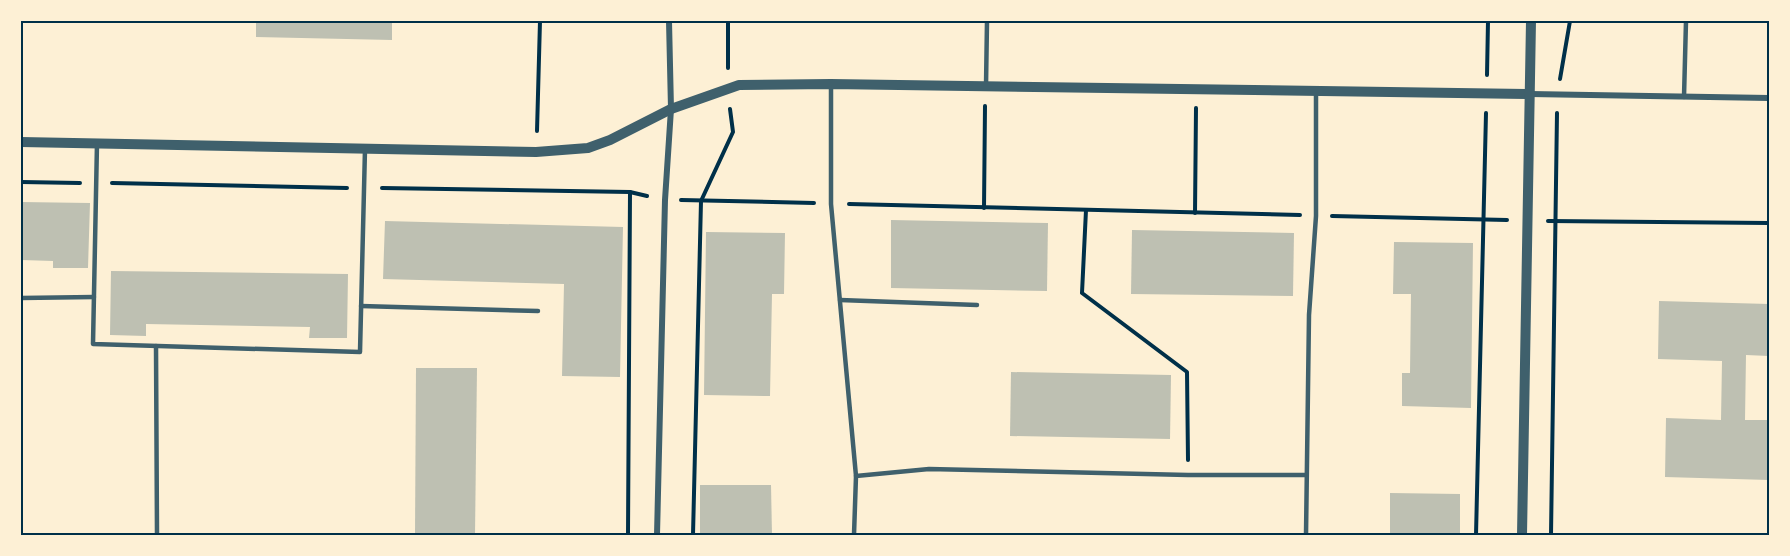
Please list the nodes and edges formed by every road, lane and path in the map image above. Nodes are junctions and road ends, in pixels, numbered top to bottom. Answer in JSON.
{"nodes":[{"id":1,"x":540,"y":21,"type":"edge"},
{"id":2,"x":669,"y":21,"type":"edge"},
{"id":3,"x":728,"y":21,"type":"edge"},
{"id":4,"x":987,"y":21,"type":"edge"},
{"id":5,"x":1488,"y":21,"type":"edge"},
{"id":6,"x":1531,"y":21,"type":"edge"},
{"id":7,"x":1570,"y":21,"type":"edge"},
{"id":8,"x":1686,"y":21,"type":"edge"},
{"id":9,"x":831,"y":84,"type":"junction"},
{"id":10,"x":986,"y":86,"type":"junction"},
{"id":11,"x":728,"y":89,"type":"junction"},
{"id":12,"x":1197,"y":90,"type":"junction"},
{"id":13,"x":1316,"y":91,"type":"junction"},
{"id":14,"x":1486,"y":94,"type":"junction"},
{"id":15,"x":1530,"y":94,"type":"junction"},
{"id":16,"x":1557,"y":95,"type":"junction"},
{"id":17,"x":1684,"y":97,"type":"junction"},
{"id":18,"x":1769,"y":98,"type":"edge"},
{"id":19,"x":671,"y":109,"type":"junction"},
{"id":20,"x":21,"y":141,"type":"edge"},
{"id":21,"x":98,"y":143,"type":"junction"},
{"id":22,"x":365,"y":149,"type":"junction"},
{"id":23,"x":536,"y":152,"type":"junction"},
{"id":24,"x":21,"y":182,"type":"edge"},
{"id":25,"x":97,"y":183,"type":"junction"},
{"id":26,"x":364,"y":188,"type":"junction"},
{"id":27,"x":630,"y":192,"type":"junction"},
{"id":28,"x":664,"y":200,"type":"junction"},
{"id":29,"x":701,"y":201,"type":"junction"},
{"id":30,"x":831,"y":204,"type":"junction"},
{"id":31,"x":984,"y":208,"type":"junction"},
{"id":32,"x":1086,"y":210,"type":"junction"},
{"id":33,"x":1195,"y":213,"type":"junction"},
{"id":34,"x":1316,"y":216,"type":"junction"},
{"id":35,"x":1484,"y":220,"type":"junction"},
{"id":36,"x":1527,"y":221,"type":"junction"},
{"id":37,"x":1556,"y":221,"type":"junction"},
{"id":38,"x":1769,"y":223,"type":"edge"},
{"id":39,"x":94,"y":297,"type":"junction"},
{"id":40,"x":21,"y":298,"type":"edge"},
{"id":41,"x":840,"y":300,"type":"junction"},
{"id":42,"x":977,"y":305,"type":"dead end"},
{"id":43,"x":361,"y":306,"type":"junction"},
{"id":44,"x":538,"y":311,"type":"dead end"},
{"id":45,"x":156,"y":346,"type":"junction"},
{"id":46,"x":1188,"y":475,"type":"junction"},
{"id":47,"x":1306,"y":475,"type":"junction"},
{"id":48,"x":856,"y":476,"type":"junction"},
{"id":49,"x":157,"y":535,"type":"edge"},
{"id":50,"x":628,"y":535,"type":"edge"},
{"id":51,"x":657,"y":535,"type":"edge"},
{"id":52,"x":693,"y":535,"type":"edge"},
{"id":53,"x":854,"y":535,"type":"edge"},
{"id":54,"x":1306,"y":535,"type":"edge"},
{"id":55,"x":1476,"y":535,"type":"edge"},
{"id":56,"x":1522,"y":535,"type":"edge"},
{"id":57,"x":1551,"y":535,"type":"edge"}],
"edges":[{"from":1,"to":23,"type":"path"},
{"from":2,"to":19,"type":"street"},
{"from":3,"to":11,"type":"path"},
{"from":4,"to":10,"type":"lane"},
{"from":5,"to":14,"type":"path"},
{"from":6,"to":15,"type":"street"},
{"from":7,"to":16,"type":"path"},
{"from":8,"to":17,"type":"lane"},
{"from":9,"to":10,"type":"street"},
{"from":9,"to":11,"type":"street"},
{"from":9,"to":30,"type":"lane"},
{"from":10,"to":12,"type":"street"},
{"from":10,"to":31,"type":"path"},
{"from":11,"to":19,"type":"street"},
{"from":11,"to":29,"type":"path"},
{"from":12,"to":13,"type":"street"},
{"from":12,"to":33,"type":"path"},
{"from":13,"to":14,"type":"street"},
{"from":13,"to":34,"type":"lane"},
{"from":14,"to":15,"type":"street"},
{"from":14,"to":35,"type":"path"},
{"from":15,"to":16,"type":"street"},
{"from":15,"to":36,"type":"street"},
{"from":16,"to":17,"type":"street"},
{"from":16,"to":37,"type":"path"},
{"from":17,"to":18,"type":"street"},
{"from":19,"to":23,"type":"street"},
{"from":19,"to":28,"type":"street"},
{"from":20,"to":21,"type":"street"},
{"from":21,"to":22,"type":"street"},
{"from":21,"to":25,"type":"lane"},
{"from":22,"to":23,"type":"street"},
{"from":22,"to":26,"type":"lane"},
{"from":24,"to":25,"type":"path"},
{"from":25,"to":26,"type":"path"},
{"from":25,"to":39,"type":"lane"},
{"from":26,"to":27,"type":"path"},
{"from":26,"to":43,"type":"lane"},
{"from":27,"to":28,"type":"path"},
{"from":27,"to":50,"type":"path"},
{"from":28,"to":29,"type":"path"},
{"from":28,"to":51,"type":"street"},
{"from":29,"to":30,"type":"path"},
{"from":29,"to":52,"type":"path"},
{"from":30,"to":31,"type":"path"},
{"from":30,"to":41,"type":"lane"},
{"from":31,"to":32,"type":"path"},
{"from":32,"to":33,"type":"path"},
{"from":32,"to":46,"type":"path"},
{"from":33,"to":34,"type":"path"},
{"from":34,"to":35,"type":"path"},
{"from":34,"to":47,"type":"lane"},
{"from":35,"to":36,"type":"path"},
{"from":35,"to":55,"type":"path"},
{"from":36,"to":37,"type":"path"},
{"from":36,"to":56,"type":"street"},
{"from":37,"to":38,"type":"path"},
{"from":37,"to":57,"type":"path"},
{"from":39,"to":40,"type":"lane"},
{"from":39,"to":45,"type":"lane"},
{"from":41,"to":42,"type":"lane"},
{"from":41,"to":48,"type":"lane"},
{"from":43,"to":44,"type":"lane"},
{"from":43,"to":45,"type":"lane"},
{"from":45,"to":49,"type":"lane"},
{"from":46,"to":47,"type":"lane"},
{"from":46,"to":48,"type":"lane"},
{"from":47,"to":54,"type":"lane"},
{"from":48,"to":53,"type":"lane"}]}
